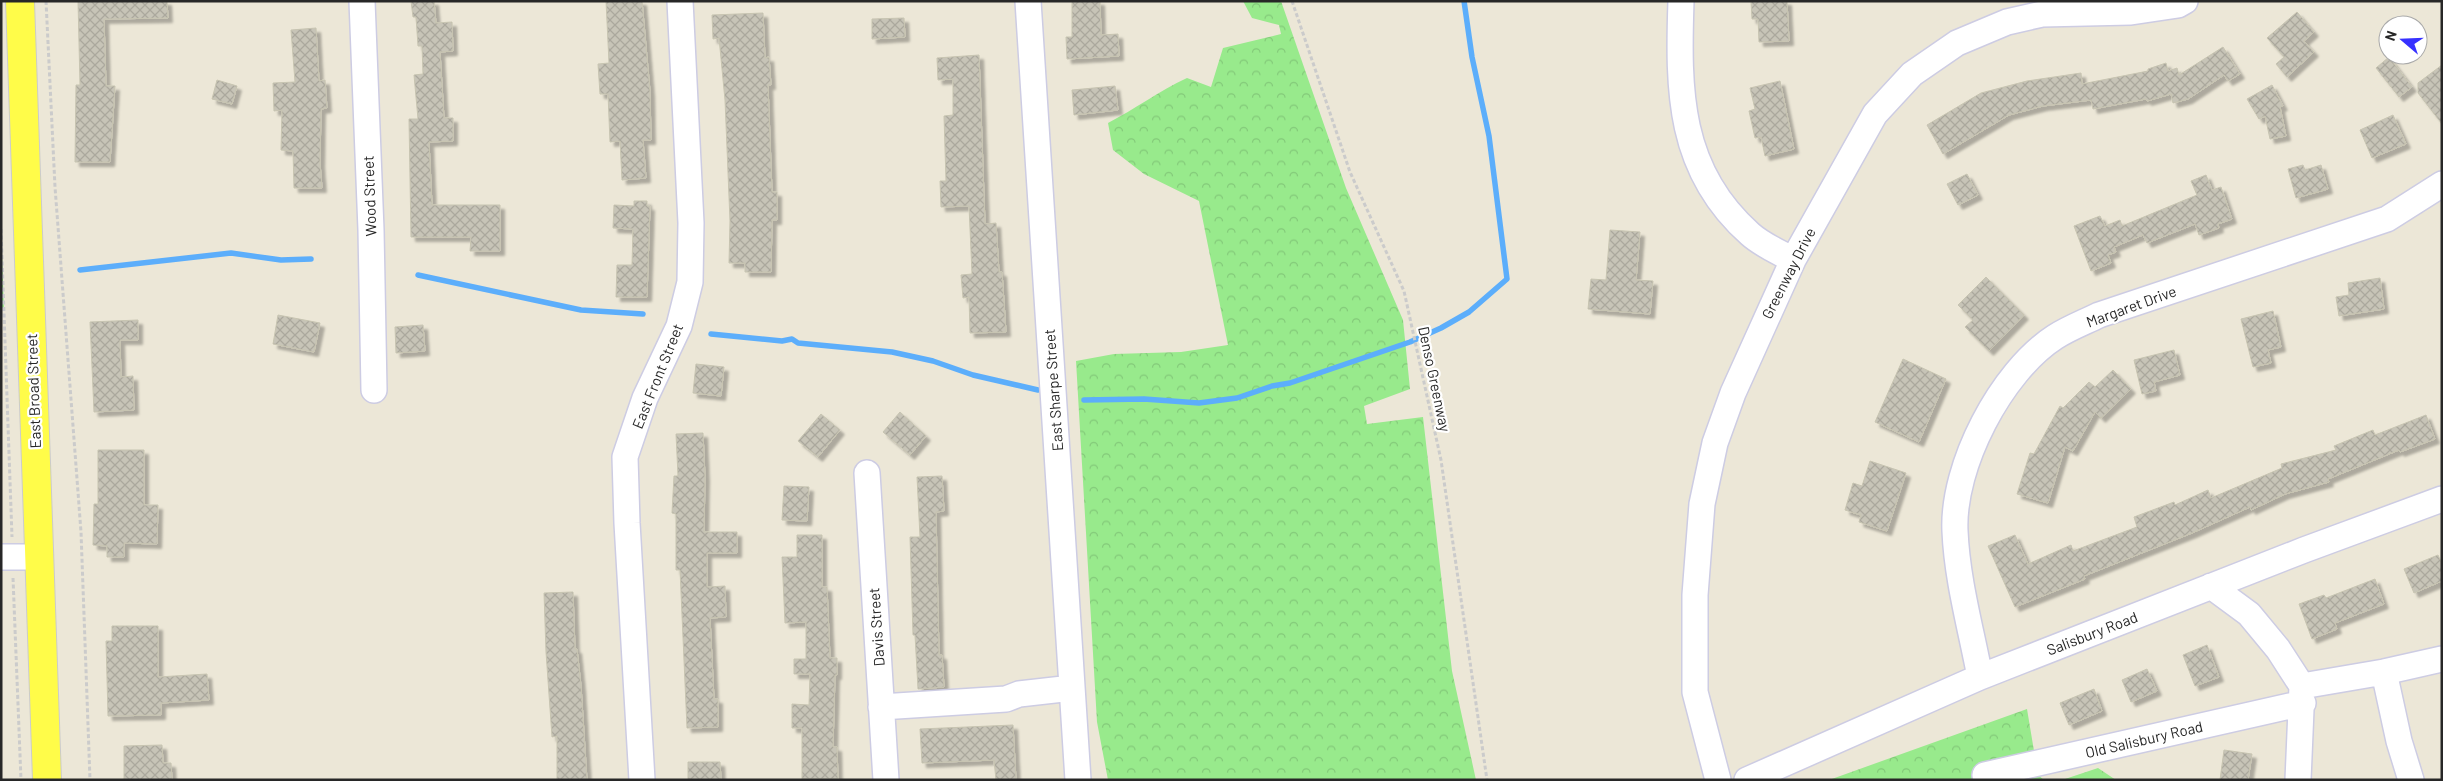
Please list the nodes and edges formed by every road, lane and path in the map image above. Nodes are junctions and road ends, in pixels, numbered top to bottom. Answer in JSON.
{"nodes":[{"id":1,"x":20,"y":1,"type":"edge"},
{"id":2,"x":46,"y":1,"type":"edge"},
{"id":3,"x":362,"y":1,"type":"edge"},
{"id":4,"x":680,"y":1,"type":"edge"},
{"id":5,"x":1028,"y":1,"type":"edge"},
{"id":6,"x":1292,"y":1,"type":"edge"},
{"id":7,"x":1681,"y":1,"type":"edge"},
{"id":8,"x":2185,"y":1,"type":"edge"},
{"id":9,"x":2442,"y":184,"type":"edge"},
{"id":10,"x":1,"y":229,"type":"edge"},
{"id":11,"x":1793,"y":260,"type":"junction"},
{"id":12,"x":374,"y":390,"type":"dead end"},
{"id":13,"x":866,"y":474,"type":"dead end"},
{"id":14,"x":2442,"y":499,"type":"edge"},
{"id":15,"x":18,"y":557,"type":"edge"},
{"id":16,"x":2211,"y":586,"type":"junction"},
{"id":17,"x":2442,"y":659,"type":"edge"},
{"id":18,"x":2384,"y":672,"type":"junction"},
{"id":19,"x":1980,"y":677,"type":"junction"},
{"id":20,"x":1072,"y":688,"type":"junction"},
{"id":21,"x":2303,"y":695,"type":"junction"},
{"id":22,"x":882,"y":707,"type":"junction"},
{"id":23,"x":1985,"y":775,"type":"dead end"},
{"id":24,"x":21,"y":780,"type":"edge"},
{"id":25,"x":47,"y":780,"type":"edge"},
{"id":26,"x":90,"y":780,"type":"edge"},
{"id":27,"x":642,"y":780,"type":"edge"},
{"id":28,"x":886,"y":780,"type":"edge"},
{"id":29,"x":1078,"y":780,"type":"edge"},
{"id":30,"x":1488,"y":780,"type":"edge"},
{"id":31,"x":1718,"y":780,"type":"edge"},
{"id":32,"x":1747,"y":780,"type":"edge"},
{"id":33,"x":2298,"y":780,"type":"edge"},
{"id":34,"x":2411,"y":780,"type":"edge"}],
"edges":[{"from":1,"to":15,"type":"main road","name":"East Broad Street"},
{"from":2,"to":26,"type":"path"},
{"from":3,"to":12,"type":"street","name":"Wood Street"},
{"from":4,"to":27,"type":"street","name":"East Front Street"},
{"from":5,"to":20,"type":"street","name":"East Sharpe Street"},
{"from":6,"to":30,"type":"path","name":"Denso Greenway"},
{"from":7,"to":11,"type":"street"},
{"from":8,"to":11,"type":"street","name":"Greenway Drive"},
{"from":9,"to":19,"type":"street","name":"Margaret Drive"},
{"from":10,"to":15,"type":"path"},
{"from":11,"to":31,"type":"street","name":"Greenway Drive"},
{"from":13,"to":22,"type":"street","name":"Davis Street"},
{"from":14,"to":16,"type":"street","name":"Salisbury Road"},
{"from":15,"to":24,"type":"path"},
{"from":15,"to":25,"type":"main road","name":"East Broad Street"},
{"from":16,"to":19,"type":"street","name":"Salisbury Road"},
{"from":16,"to":21,"type":"street"},
{"from":17,"to":18,"type":"street","name":"Old Salisbury Road"},
{"from":18,"to":21,"type":"street","name":"Old Salisbury Road"},
{"from":18,"to":34,"type":"street"},
{"from":19,"to":32,"type":"street","name":"Salisbury Road"},
{"from":20,"to":22,"type":"street"},
{"from":20,"to":29,"type":"street","name":"East Sharpe Street"},
{"from":21,"to":23,"type":"street","name":"Old Salisbury Road"},
{"from":21,"to":33,"type":"street"},
{"from":22,"to":28,"type":"street","name":"Davis Street"}]}
